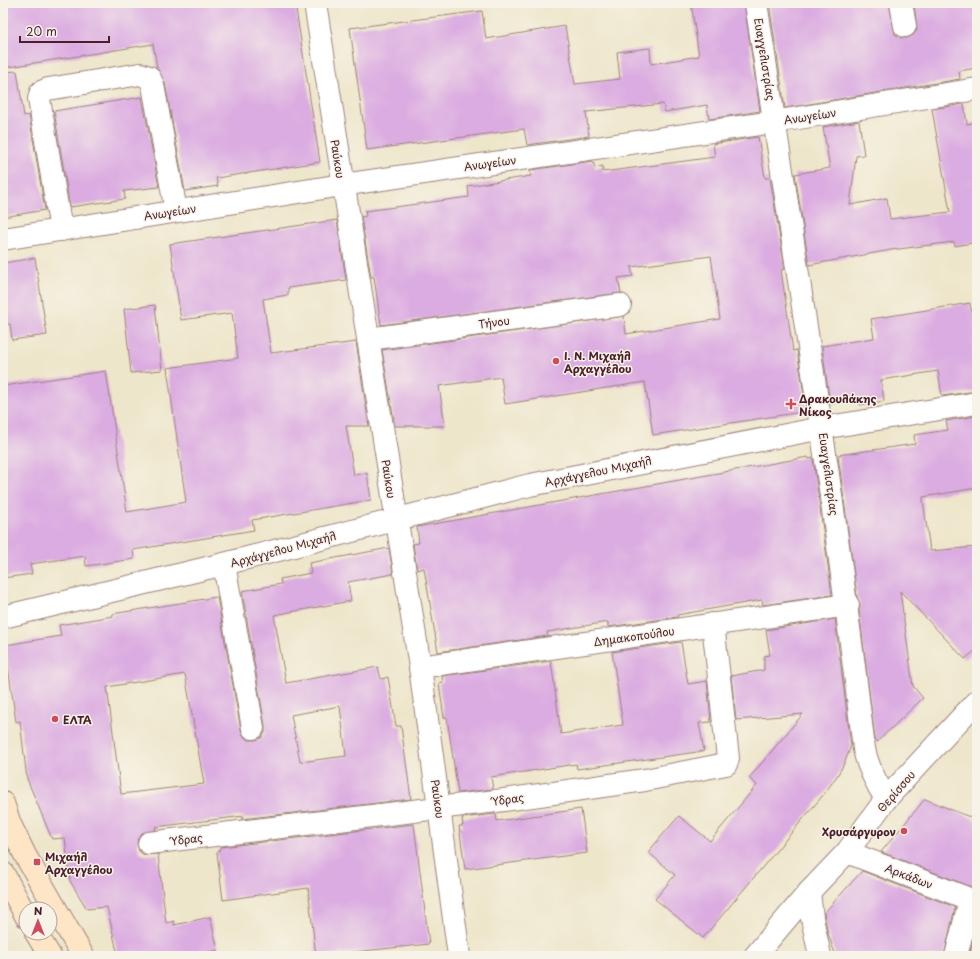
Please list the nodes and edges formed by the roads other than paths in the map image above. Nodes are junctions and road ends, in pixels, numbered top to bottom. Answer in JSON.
{"nodes":[{"id":1,"x":315,"y":3,"type":"edge"},
{"id":2,"x":756,"y":3,"type":"edge"},
{"id":3,"x":901,"y":3,"type":"edge"},
{"id":4,"x":905,"y":26,"type":"dead end"},
{"id":5,"x":977,"y":89,"type":"edge"},
{"id":6,"x":774,"y":122,"type":"junction"},
{"id":7,"x":342,"y":185,"type":"junction"},
{"id":8,"x":176,"y":211,"type":"junction"},
{"id":9,"x":61,"y":230,"type":"junction"},
{"id":10,"x":3,"y":239,"type":"edge"},
{"id":11,"x":620,"y":306,"type":"dead end"},
{"id":12,"x":368,"y":339,"type":"junction"},
{"id":13,"x":977,"y":403,"type":"edge"},
{"id":14,"x":822,"y":428,"type":"junction"},
{"id":15,"x":396,"y":519,"type":"junction"},
{"id":16,"x":224,"y":564,"type":"junction"},
{"id":17,"x":848,"y":605,"type":"junction"},
{"id":18,"x":3,"y":617,"type":"edge"},
{"id":19,"x":713,"y":624,"type":"junction"},
{"id":20,"x":420,"y":667,"type":"junction"},
{"id":21,"x":977,"y":702,"type":"edge"},
{"id":22,"x":253,"y":728,"type":"dead end"},
{"id":23,"x":886,"y":800,"type":"junction"},
{"id":24,"x":3,"y":803,"type":"edge"},
{"id":25,"x":440,"y":808,"type":"junction"},
{"id":26,"x":149,"y":843,"type":"dead end"},
{"id":27,"x":847,"y":852,"type":"junction"},
{"id":28,"x":3,"y":873,"type":"edge"},
{"id":29,"x":809,"y":892,"type":"junction"},
{"id":30,"x":18,"y":901,"type":"edge"},
{"id":31,"x":974,"y":901,"type":"edge"},
{"id":32,"x":41,"y":941,"type":"edge"},
{"id":33,"x":50,"y":956,"type":"edge"},
{"id":34,"x":83,"y":956,"type":"edge"},
{"id":35,"x":459,"y":956,"type":"edge"},
{"id":36,"x":755,"y":956,"type":"edge"},
{"id":37,"x":820,"y":956,"type":"edge"},
{"id":38,"x":956,"y":956,"type":"edge"}],
"edges":[{"from":1,"to":7,"type":"street","name":"Ραύκου"},
{"from":2,"to":6,"type":"street","name":"Ευαγγελιστρίας"},
{"from":3,"to":4,"type":"street"},
{"from":5,"to":6,"type":"street","name":"Ανωγείων"},
{"from":6,"to":7,"type":"street","name":"Ανωγείων"},
{"from":6,"to":14,"type":"street","name":"Ευαγγελιστρίας"},
{"from":7,"to":8,"type":"street","name":"Ανωγείων"},
{"from":7,"to":12,"type":"street","name":"Ραύκου"},
{"from":8,"to":9,"type":"street","name":"Ανωγείων"},
{"from":8,"to":9,"type":"street"},
{"from":9,"to":10,"type":"street","name":"Ανωγείων"},
{"from":11,"to":12,"type":"street","name":"Τήνου"},
{"from":12,"to":15,"type":"street","name":"Ραύκου"},
{"from":13,"to":14,"type":"street","name":"Αρχάγγελου Μιχαήλ"},
{"from":14,"to":15,"type":"street","name":"Αρχάγγελου Μιχαήλ"},
{"from":14,"to":17,"type":"street","name":"Ευαγγελιστρίας"},
{"from":15,"to":16,"type":"street","name":"Αρχάγγελου Μιχαήλ"},
{"from":15,"to":20,"type":"street","name":"Ραύκου"},
{"from":16,"to":18,"type":"street","name":"Αρχάγγελου Μιχαήλ"},
{"from":16,"to":22,"type":"street","name":"Αρχάγγελου Μιχαήλ"},
{"from":17,"to":19,"type":"street","name":"Δημακοπούλου"},
{"from":17,"to":23,"type":"street","name":"Ευαγγελιστρίας"},
{"from":19,"to":20,"type":"street","name":"Δημακοπούλου"},
{"from":19,"to":25,"type":"street","name":"Ύδρας"},
{"from":20,"to":25,"type":"street","name":"Ραύκου"},
{"from":21,"to":23,"type":"street","name":"Θερίσσου"},
{"from":23,"to":27,"type":"street","name":"Θερίσσου"},
{"from":24,"to":34,"type":"main road"},
{"from":25,"to":26,"type":"street","name":"Ύδρας"},
{"from":25,"to":35,"type":"street","name":"Ραύκου"},
{"from":27,"to":29,"type":"street","name":"Θερίσσου"},
{"from":27,"to":31,"type":"street","name":"Αρκάδων"},
{"from":28,"to":30,"type":"main road"},
{"from":29,"to":36,"type":"street","name":"Θερίσσου"},
{"from":29,"to":37,"type":"street"},
{"from":31,"to":38,"type":"street","name":"Αρκάδων"},
{"from":32,"to":33,"type":"main road"}]}
